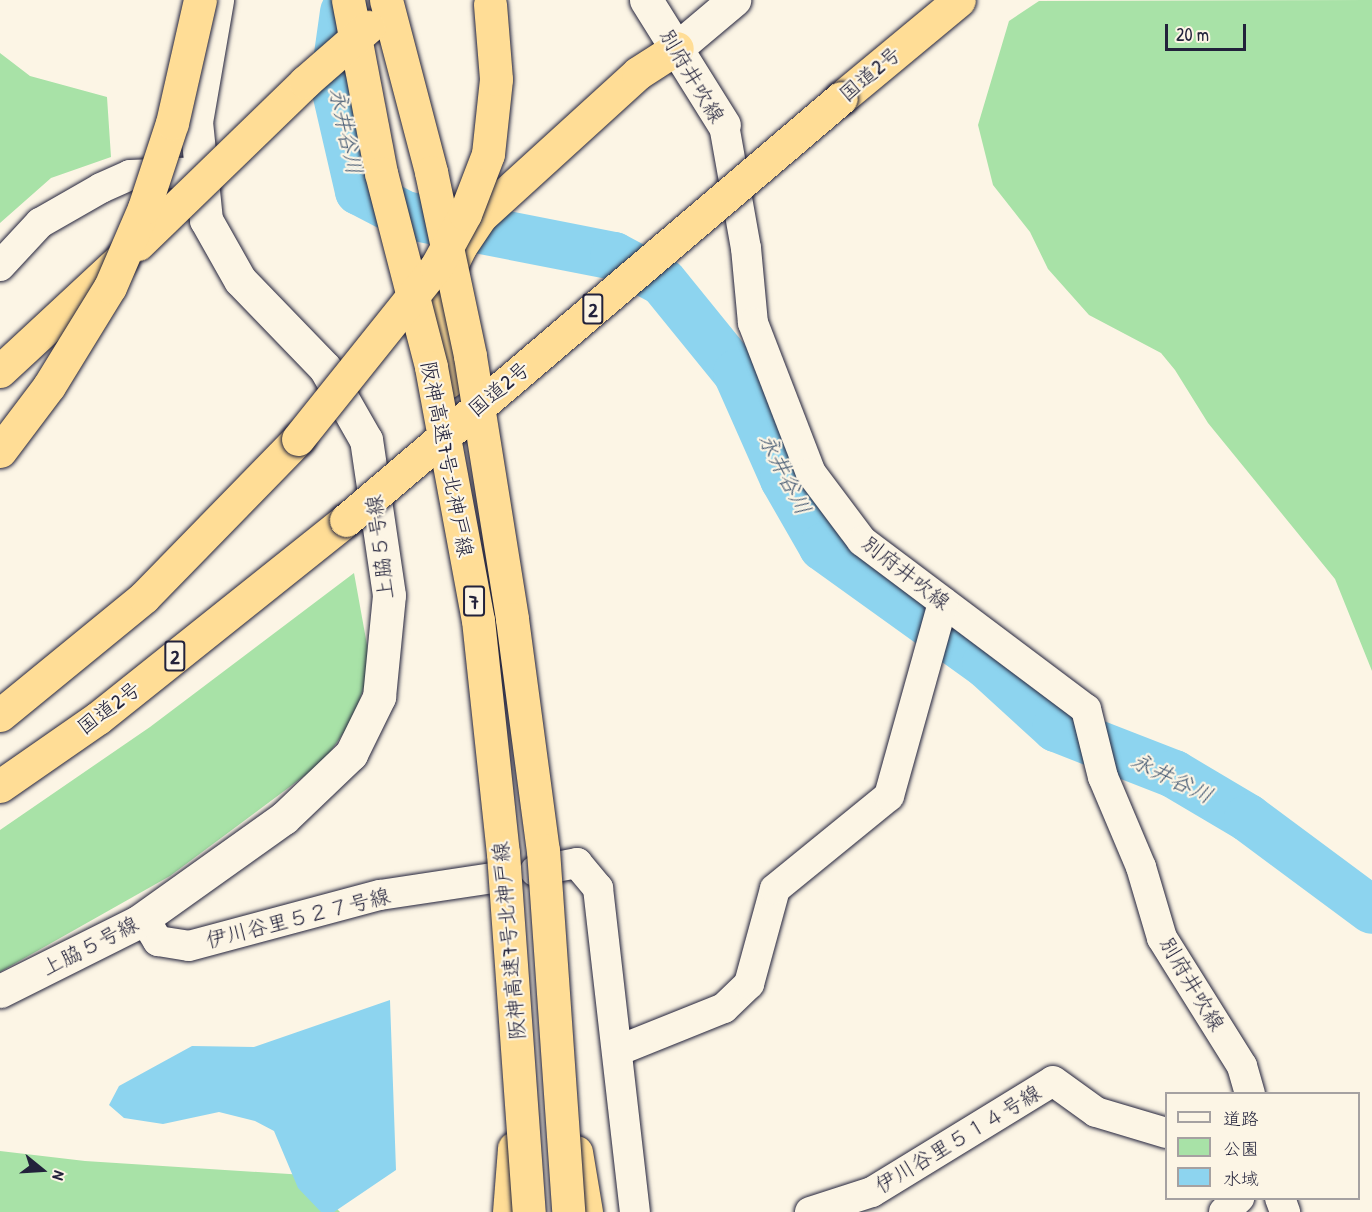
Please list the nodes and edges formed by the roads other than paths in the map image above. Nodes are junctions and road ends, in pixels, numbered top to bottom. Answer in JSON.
{"nodes":[{"id":1,"x":200,"y":0,"type":"edge"},
{"id":2,"x":217,"y":0,"type":"edge"},
{"id":3,"x":348,"y":0,"type":"edge"},
{"id":4,"x":386,"y":0,"type":"edge"},
{"id":5,"x":399,"y":0,"type":"edge"},
{"id":6,"x":489,"y":0,"type":"edge"},
{"id":7,"x":646,"y":0,"type":"edge"},
{"id":8,"x":734,"y":0,"type":"edge"},
{"id":9,"x":959,"y":0,"type":"edge"},
{"id":10,"x":677,"y":48,"type":"junction"},
{"id":11,"x":724,"y":125,"type":"joint"},
{"id":12,"x":201,"y":172,"type":"junction"},
{"id":13,"x":0,"y":266,"type":"edge"},
{"id":14,"x":0,"y":371,"type":"edge"},
{"id":15,"x":0,"y":452,"type":"edge"},
{"id":16,"x":942,"y":607,"type":"junction"},
{"id":17,"x":0,"y":716,"type":"edge"},
{"id":18,"x":0,"y":786,"type":"edge"},
{"id":19,"x":535,"y":871,"type":"dead end"},
{"id":20,"x":499,"y":877,"type":"dead end"},
{"id":21,"x":144,"y":918,"type":"junction"},
{"id":22,"x":0,"y":992,"type":"edge"},
{"id":23,"x":616,"y":1051,"type":"junction"},
{"id":24,"x":1249,"y":1092,"type":"edge"},
{"id":25,"x":1165,"y":1132,"type":"edge"},
{"id":26,"x":1237,"y":1200,"type":"edge"},
{"id":27,"x":509,"y":1212,"type":"edge"},
{"id":28,"x":529,"y":1212,"type":"edge"},
{"id":29,"x":568,"y":1212,"type":"edge"},
{"id":30,"x":586,"y":1212,"type":"edge"},
{"id":31,"x":635,"y":1212,"type":"edge"},
{"id":32,"x":810,"y":1212,"type":"edge"},
{"id":33,"x":1224,"y":1212,"type":"edge"}],
"edges":[{"from":1,"to":15,"type":"highway","bridge":true},
{"from":2,"to":12,"type":"street","name":"上脇５号線"},
{"from":3,"to":28,"type":"highway","name":"阪神高速7号北神戸線","number":"7","bridge":true},
{"from":4,"to":29,"type":"highway","name":"阪神高速7号北神戸線","number":"7","bridge":true},
{"from":5,"to":14,"type":"highway","bridge":true},
{"from":6,"to":17,"type":"highway","bridge":true},
{"from":7,"to":10,"type":"street","name":"別府井吹線"},
{"from":8,"to":10,"type":"street"},
{"from":9,"to":18,"type":"highway","name":"国道2号","number":"2","bridge":true},
{"from":10,"to":11,"type":"street","name":"別府井吹線"},
{"from":10,"to":27,"type":"highway"},
{"from":10,"to":30,"type":"highway"},
{"from":11,"to":16,"type":"street","name":"別府井吹線"},
{"from":12,"to":13,"type":"street"},
{"from":12,"to":21,"type":"street","name":"上脇５号線"},
{"from":16,"to":23,"type":"street"},
{"from":16,"to":24,"type":"street","name":"別府井吹線"},
{"from":19,"to":23,"type":"street"},
{"from":20,"to":21,"type":"street","name":"伊川谷里５２７号線"},
{"from":21,"to":22,"type":"street","name":"上脇５号線"},
{"from":23,"to":31,"type":"street"},
{"from":25,"to":32,"type":"street","name":"伊川谷里５１４号線"},
{"from":26,"to":33,"type":"street"}]}
